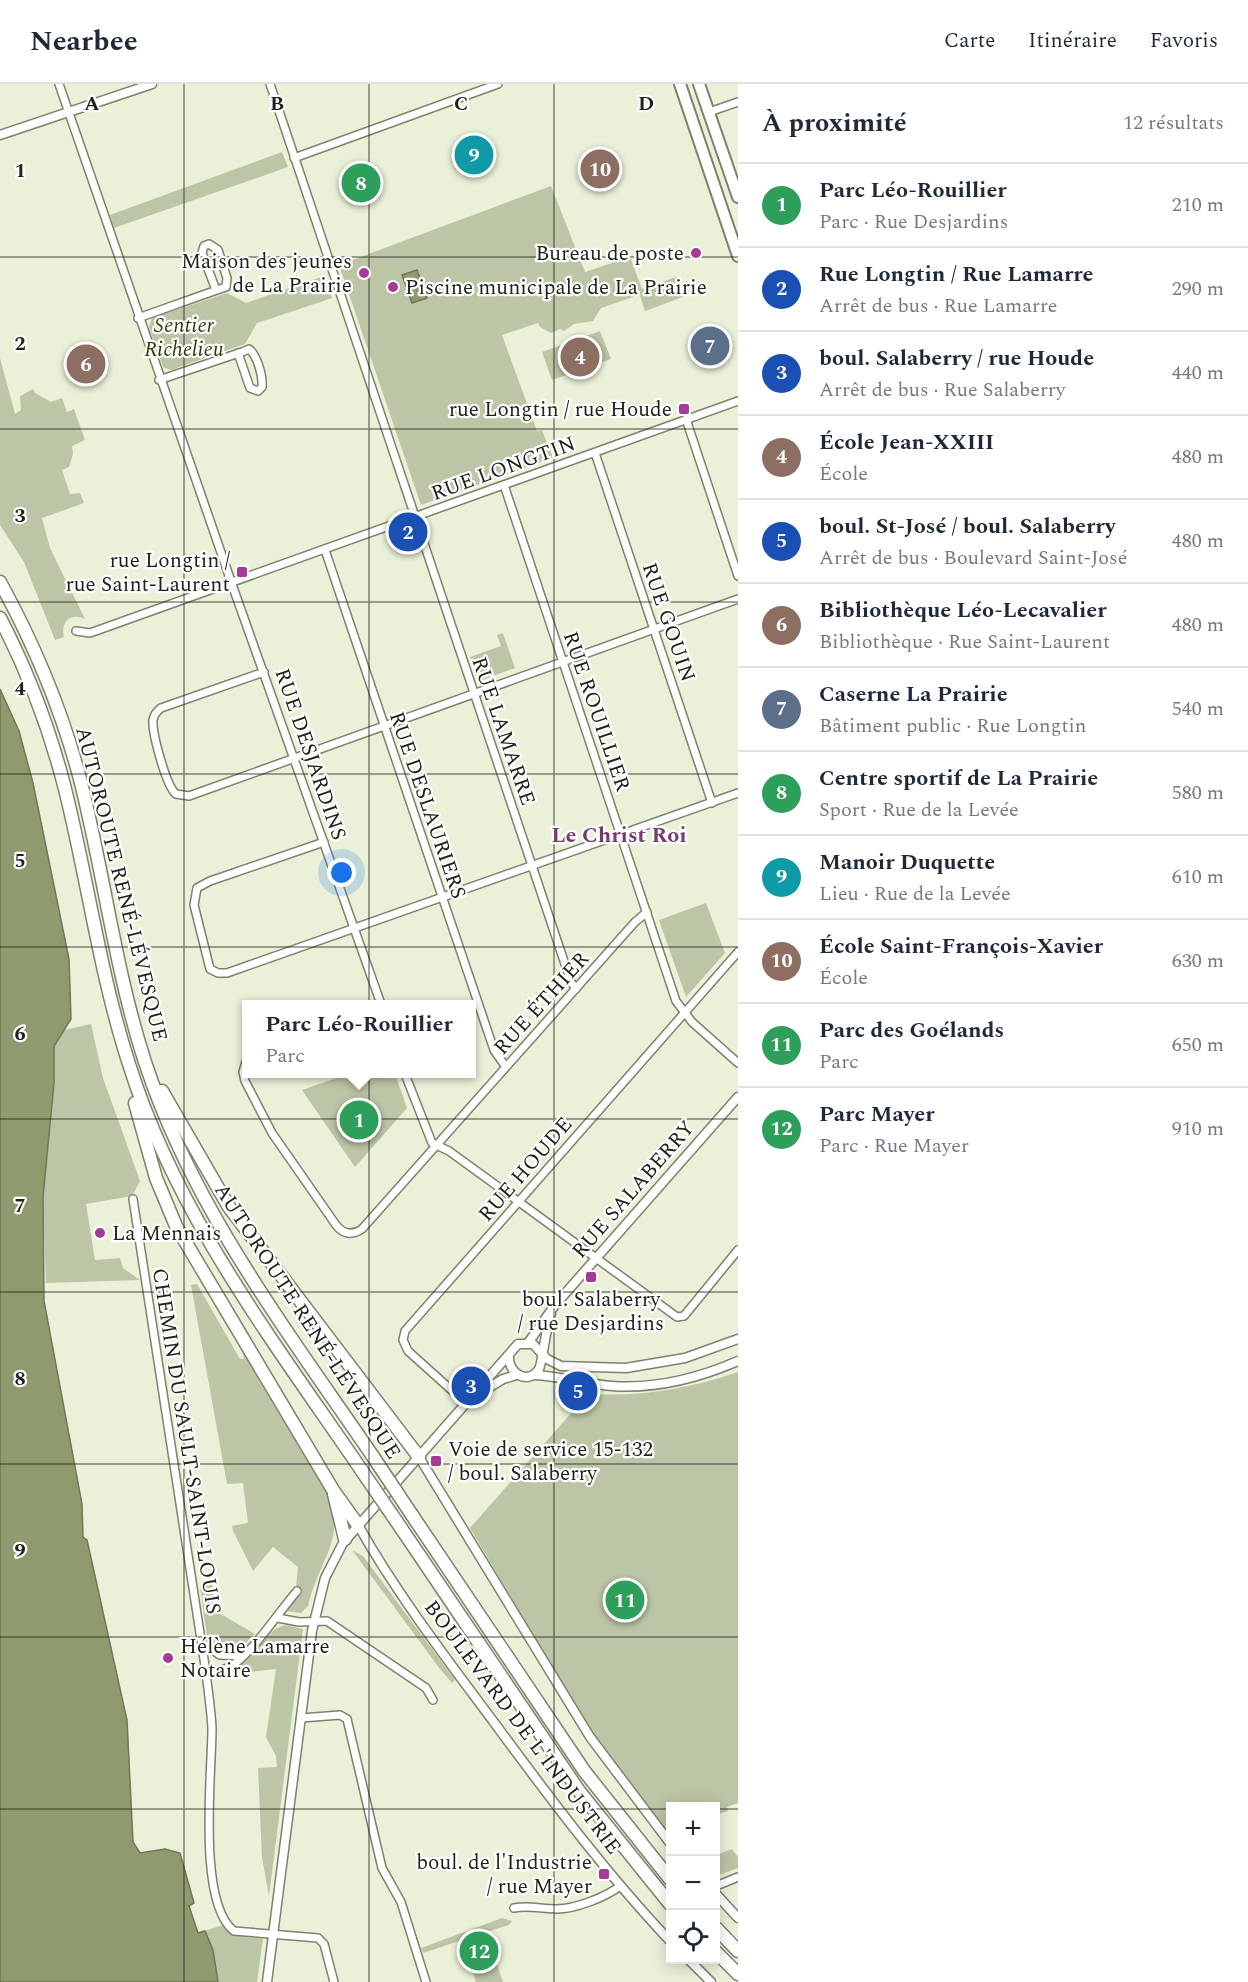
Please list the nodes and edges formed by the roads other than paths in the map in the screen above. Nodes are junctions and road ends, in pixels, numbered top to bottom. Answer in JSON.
{"nodes":[{"id":1,"x":59,"y":84,"type":"edge"},
{"id":2,"x":152,"y":84,"type":"edge"},
{"id":3,"x":270,"y":84,"type":"edge"},
{"id":4,"x":498,"y":84,"type":"edge"},
{"id":5,"x":680,"y":84,"type":"edge"},
{"id":6,"x":699,"y":84,"type":"edge"},
{"id":7,"x":488,"y":86,"type":"edge"},
{"id":8,"x":738,"y":102,"type":"edge"},
{"id":9,"x":68,"y":112,"type":"junction"},
{"id":10,"x":709,"y":112,"type":"junction"},
{"id":11,"x":0,"y":135,"type":"edge"},
{"id":12,"x":294,"y":158,"type":"junction"},
{"id":13,"x":738,"y":197,"type":"edge"},
{"id":14,"x":738,"y":256,"type":"edge"},
{"id":15,"x":216,"y":290,"type":"junction"},
{"id":16,"x":138,"y":318,"type":"junction"},
{"id":17,"x":238,"y":353,"type":"junction"},
{"id":18,"x":159,"y":380,"type":"junction"},
{"id":19,"x":738,"y":401,"type":"edge"},
{"id":20,"x":686,"y":419,"type":"junction"},
{"id":21,"x":595,"y":453,"type":"junction"},
{"id":22,"x":504,"y":485,"type":"junction"},
{"id":23,"x":414,"y":517,"type":"junction"},
{"id":24,"x":325,"y":550,"type":"junction"},
{"id":25,"x":738,"y":576,"type":"edge"},
{"id":26,"x":0,"y":582,"type":"edge"},
{"id":27,"x":233,"y":582,"type":"junction"},
{"id":28,"x":738,"y":599,"type":"edge"},
{"id":29,"x":0,"y":618,"type":"edge"},
{"id":30,"x":654,"y":628,"type":"junction"},
{"id":31,"x":76,"y":631,"type":"dead end"},
{"id":32,"x":563,"y":662,"type":"junction"},
{"id":33,"x":264,"y":672,"type":"junction"},
{"id":34,"x":474,"y":694,"type":"junction"},
{"id":35,"x":384,"y":725,"type":"junction"},
{"id":36,"x":295,"y":758,"type":"junction"},
{"id":37,"x":738,"y":794,"type":"edge"},
{"id":38,"x":712,"y":803,"type":"junction"},
{"id":39,"x":621,"y":835,"type":"junction"},
{"id":40,"x":324,"y":842,"type":"junction"},
{"id":41,"x":532,"y":866,"type":"junction"},
{"id":42,"x":442,"y":898,"type":"junction"},
{"id":43,"x":647,"y":912,"type":"junction"},
{"id":44,"x":354,"y":929,"type":"junction"},
{"id":45,"x":738,"y":952,"type":"edge"},
{"id":46,"x":576,"y":989,"type":"junction"},
{"id":47,"x":379,"y":1000,"type":"edge"},
{"id":48,"x":684,"y":1013,"type":"junction"},
{"id":49,"x":116,"y":1020,"type":"junction"},
{"id":50,"x":145,"y":1062,"type":"junction"},
{"id":51,"x":738,"y":1063,"type":"edge"},
{"id":52,"x":506,"y":1067,"type":"junction"},
{"id":53,"x":244,"y":1078,"type":"edge"},
{"id":54,"x":406,"y":1078,"type":"edge"},
{"id":55,"x":738,"y":1097,"type":"edge"},
{"id":56,"x":437,"y":1145,"type":"junction"},
{"id":57,"x":134,"y":1199,"type":"dead end"},
{"id":58,"x":518,"y":1201,"type":"junction"},
{"id":59,"x":738,"y":1251,"type":"edge"},
{"id":60,"x":596,"y":1258,"type":"junction"},
{"id":61,"x":555,"y":1305,"type":"junction"},
{"id":62,"x":738,"y":1339,"type":"edge"},
{"id":63,"x":528,"y":1343,"type":"junction"},
{"id":64,"x":509,"y":1355,"type":"junction"},
{"id":65,"x":542,"y":1355,"type":"junction"},
{"id":66,"x":738,"y":1361,"type":"edge"},
{"id":67,"x":534,"y":1374,"type":"junction"},
{"id":68,"x":517,"y":1375,"type":"junction"},
{"id":69,"x":470,"y":1401,"type":"junction"},
{"id":70,"x":419,"y":1457,"type":"junction"},
{"id":71,"x":333,"y":1490,"type":"junction"},
{"id":72,"x":358,"y":1525,"type":"junction"},
{"id":73,"x":345,"y":1539,"type":"junction"},
{"id":74,"x":297,"y":1591,"type":"dead end"},
{"id":75,"x":278,"y":1618,"type":"junction"},
{"id":76,"x":314,"y":1621,"type":"junction"},
{"id":77,"x":202,"y":1643,"type":"junction"},
{"id":78,"x":242,"y":1656,"type":"junction"},
{"id":79,"x":206,"y":1672,"type":"junction"},
{"id":80,"x":433,"y":1700,"type":"dead end"},
{"id":81,"x":301,"y":1718,"type":"junction"},
{"id":82,"x":666,"y":1838,"type":"edge"},
{"id":83,"x":666,"y":1874,"type":"edge"},
{"id":84,"x":738,"y":1876,"type":"edge"},
{"id":85,"x":720,"y":1884,"type":"edge"},
{"id":86,"x":620,"y":1886,"type":"junction"},
{"id":87,"x":720,"y":1898,"type":"edge"},
{"id":88,"x":666,"y":1899,"type":"edge"},
{"id":89,"x":514,"y":1908,"type":"dead end"},
{"id":90,"x":738,"y":1918,"type":"edge"},
{"id":91,"x":720,"y":1932,"type":"edge"},
{"id":92,"x":273,"y":1934,"type":"junction"},
{"id":93,"x":666,"y":1937,"type":"edge"},
{"id":94,"x":738,"y":1951,"type":"edge"},
{"id":95,"x":720,"y":1956,"type":"edge"},
{"id":96,"x":694,"y":1964,"type":"edge"},
{"id":97,"x":738,"y":1974,"type":"edge"},
{"id":98,"x":267,"y":1982,"type":"edge"},
{"id":99,"x":334,"y":1982,"type":"edge"},
{"id":100,"x":426,"y":1982,"type":"edge"},
{"id":101,"x":711,"y":1982,"type":"edge"}],
"edges":[{"from":1,"to":9,"type":"street","name":"RUE DESJARDINS"},
{"from":2,"to":9,"type":"street"},
{"from":3,"to":12,"type":"street","name":"RUE LAMARRE"},
{"from":4,"to":7,"type":"street"},
{"from":5,"to":14,"type":"main road"},
{"from":6,"to":10,"type":"main road"},
{"from":7,"to":12,"type":"street"},
{"from":8,"to":10,"type":"street"},
{"from":9,"to":11,"type":"street"},
{"from":9,"to":16,"type":"street","name":"RUE DESJARDINS"},
{"from":10,"to":13,"type":"main road"},
{"from":12,"to":23,"type":"street","name":"RUE LAMARRE"},
{"from":15,"to":15,"type":"street"},
{"from":15,"to":16,"type":"street"},
{"from":16,"to":18,"type":"street","name":"RUE DESJARDINS"},
{"from":17,"to":17,"type":"street"},
{"from":17,"to":18,"type":"street"},
{"from":18,"to":27,"type":"street","name":"RUE DESJARDINS"},
{"from":19,"to":20,"type":"street","name":"RUE LONGTIN"},
{"from":20,"to":21,"type":"street","name":"RUE LONGTIN"},
{"from":20,"to":25,"type":"street"},
{"from":21,"to":22,"type":"street","name":"RUE LONGTIN"},
{"from":21,"to":30,"type":"street","name":"RUE GOUIN"},
{"from":22,"to":23,"type":"street","name":"RUE LONGTIN"},
{"from":22,"to":32,"type":"street","name":"RUE ROUILLIER"},
{"from":23,"to":24,"type":"street","name":"RUE LONGTIN"},
{"from":23,"to":34,"type":"street","name":"RUE LAMARRE"},
{"from":24,"to":27,"type":"street","name":"RUE LONGTIN"},
{"from":24,"to":35,"type":"street","name":"RUE DESLAURIERS"},
{"from":26,"to":50,"type":"highway","name":"AUTOROUTE RENÉ-LÉVESQUE"},
{"from":27,"to":31,"type":"street","name":"RUE LONGTIN"},
{"from":27,"to":33,"type":"street","name":"RUE DESJARDINS"},
{"from":28,"to":30,"type":"street"},
{"from":29,"to":49,"type":"highway","name":"AUTOROUTE RENÉ-LÉVESQUE"},
{"from":30,"to":32,"type":"street"},
{"from":30,"to":38,"type":"street","name":"RUE GOUIN"},
{"from":32,"to":34,"type":"street"},
{"from":32,"to":39,"type":"street","name":"RUE ROUILLIER"},
{"from":33,"to":36,"type":"street","name":"RUE DESJARDINS"},
{"from":33,"to":36,"type":"street"},
{"from":34,"to":35,"type":"street"},
{"from":34,"to":41,"type":"street","name":"RUE LAMARRE"},
{"from":35,"to":36,"type":"street"},
{"from":35,"to":42,"type":"street","name":"RUE DESLAURIERS"},
{"from":36,"to":40,"type":"street","name":"RUE DESJARDINS"},
{"from":37,"to":38,"type":"street"},
{"from":38,"to":39,"type":"street"},
{"from":39,"to":41,"type":"street"},
{"from":39,"to":43,"type":"street","name":"RUE ROUILLIER"},
{"from":40,"to":44,"type":"street","name":"RUE DESJARDINS"},
{"from":40,"to":44,"type":"street"},
{"from":41,"to":42,"type":"street"},
{"from":41,"to":46,"type":"street","name":"RUE LAMARRE"},
{"from":42,"to":44,"type":"street"},
{"from":42,"to":52,"type":"street","name":"RUE DESLAURIERS"},
{"from":43,"to":46,"type":"street","name":"RUE ÉTHIER"},
{"from":43,"to":48,"type":"street","name":"RUE ROUILLIER"},
{"from":44,"to":47,"type":"street","name":"RUE DESJARDINS"},
{"from":45,"to":48,"type":"street","name":"RUE HOUDE"},
{"from":46,"to":52,"type":"street","name":"RUE ÉTHIER"},
{"from":48,"to":51,"type":"street","name":"RUE ROUILLIER"},
{"from":48,"to":58,"type":"street","name":"RUE HOUDE"},
{"from":49,"to":71,"type":"highway"},
{"from":49,"to":88,"type":"highway","name":"AUTOROUTE RENÉ-LÉVESQUE","bridge":true},
{"from":50,"to":70,"type":"highway"},
{"from":50,"to":83,"type":"highway","name":"AUTOROUTE RENÉ-LÉVESQUE","bridge":true},
{"from":52,"to":56,"type":"street","name":"RUE ÉTHIER"},
{"from":53,"to":56,"type":"street","name":"RUE ÉTHIER"},
{"from":54,"to":56,"type":"street"},
{"from":55,"to":60,"type":"street","name":"RUE SALABERRY"},
{"from":56,"to":58,"type":"street"},
{"from":57,"to":77,"type":"street","name":"CHEMIN DU SAULT-SAINT-LOUIS"},
{"from":58,"to":60,"type":"street"},
{"from":58,"to":69,"type":"street","name":"RUE HOUDE"},
{"from":59,"to":60,"type":"street"},
{"from":60,"to":61,"type":"street","name":"RUE SALABERRY"},
{"from":61,"to":63,"type":"street","name":"RUE SALABERRY"},
{"from":61,"to":65,"type":"street","name":"RUE SALABERRY"},
{"from":62,"to":65,"type":"street"},
{"from":63,"to":64,"type":"street"},
{"from":63,"to":65,"type":"street"},
{"from":64,"to":68,"type":"street"},
{"from":64,"to":69,"type":"street"},
{"from":65,"to":67,"type":"street"},
{"from":66,"to":67,"type":"street"},
{"from":67,"to":68,"type":"street"},
{"from":68,"to":69,"type":"street"},
{"from":69,"to":70,"type":"street"},
{"from":70,"to":72,"type":"street"},
{"from":70,"to":82,"type":"street"},
{"from":71,"to":72,"type":"highway"},
{"from":71,"to":73,"type":"highway"},
{"from":72,"to":73,"type":"street"},
{"from":72,"to":86,"type":"street","name":"BOULEVARD DE L'INDUSTRIE"},
{"from":73,"to":76,"type":"street"},
{"from":74,"to":75,"type":"street"},
{"from":75,"to":76,"type":"street"},
{"from":75,"to":78,"type":"street"},
{"from":76,"to":80,"type":"street"},
{"from":76,"to":81,"type":"street"},
{"from":77,"to":78,"type":"street"},
{"from":77,"to":79,"type":"street","name":"CHEMIN DU SAULT-SAINT-LOUIS"},
{"from":78,"to":79,"type":"street"},
{"from":79,"to":92,"type":"street","name":"CHEMIN DU SAULT-SAINT-LOUIS"},
{"from":81,"to":92,"type":"street"},
{"from":81,"to":100,"type":"street"},
{"from":84,"to":85,"type":"street"},
{"from":86,"to":89,"type":"street"},
{"from":86,"to":93,"type":"street","name":"BOULEVARD DE L'INDUSTRIE"},
{"from":87,"to":90,"type":"street"},
{"from":91,"to":94,"type":"highway"},
{"from":92,"to":98,"type":"street"},
{"from":92,"to":99,"type":"street"},
{"from":95,"to":97,"type":"highway"},
{"from":96,"to":101,"type":"street"}]}
